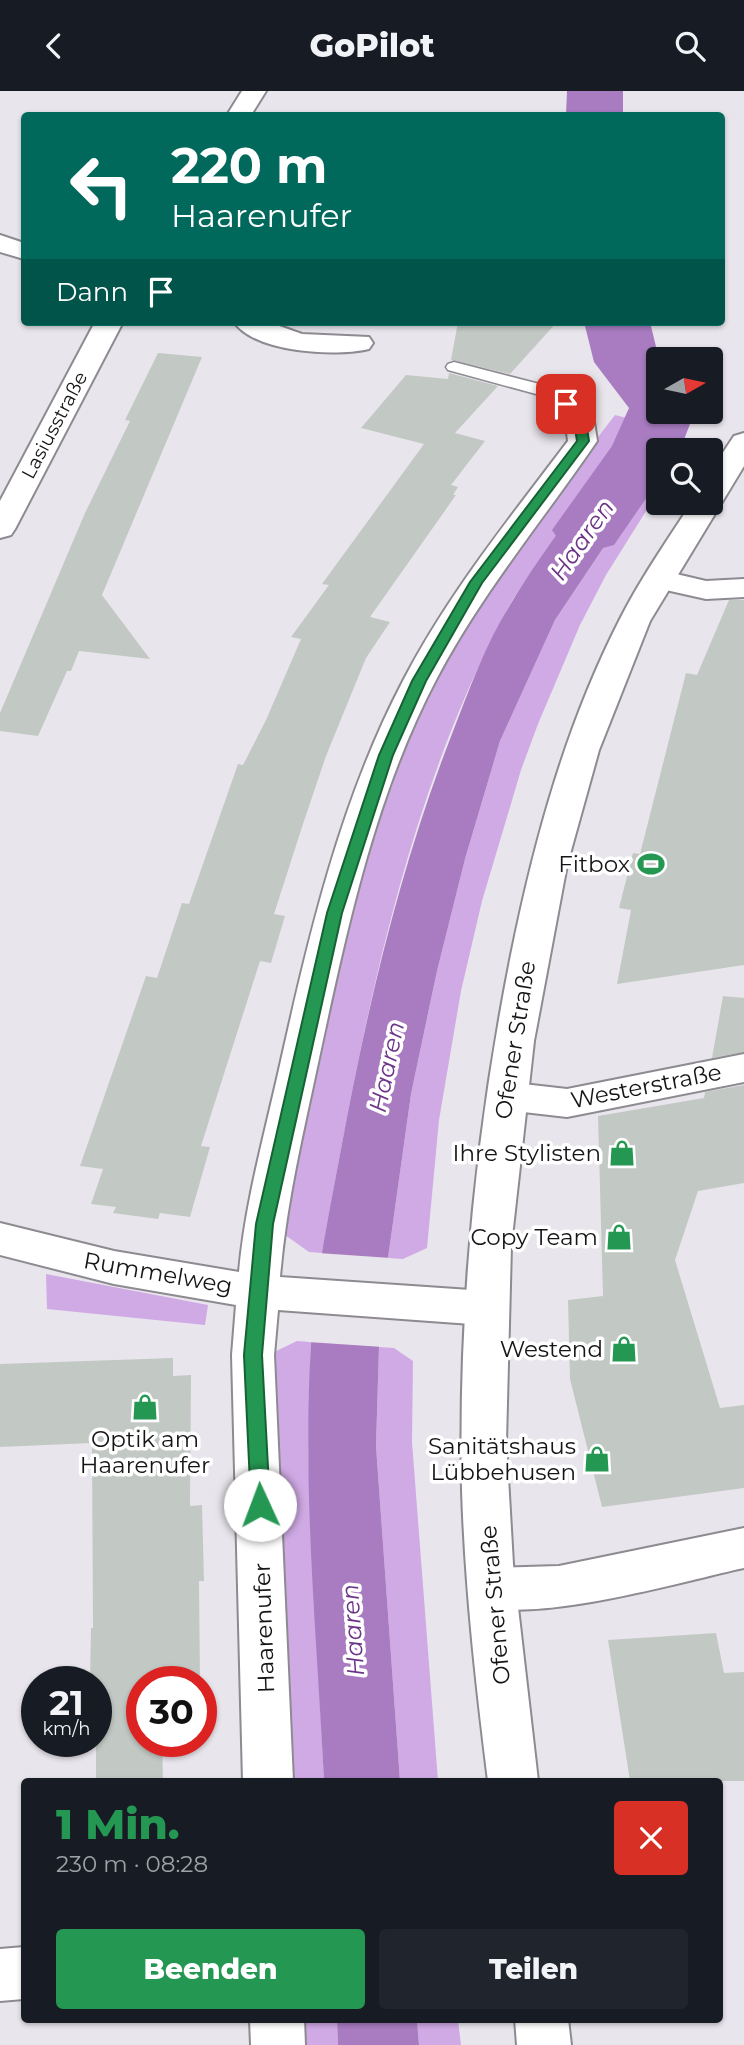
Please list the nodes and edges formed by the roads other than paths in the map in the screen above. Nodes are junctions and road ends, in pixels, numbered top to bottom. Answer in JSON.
{"nodes":[{"id":1,"x":254,"y":91,"type":"edge"},
{"id":2,"x":241,"y":112,"type":"edge"},
{"id":3,"x":0,"y":243,"type":"edge"},
{"id":4,"x":21,"y":250,"type":"edge"},
{"id":5,"x":106,"y":326,"type":"edge"},
{"id":6,"x":255,"y":326,"type":"edge"},
{"id":7,"x":359,"y":343,"type":"dead end"},
{"id":8,"x":454,"y":367,"type":"dead end"},
{"id":9,"x":579,"y":415,"type":"joint"},
{"id":10,"x":744,"y":442,"type":"edge"},
{"id":11,"x":723,"y":476,"type":"edge"},
{"id":12,"x":699,"y":515,"type":"edge"},
{"id":13,"x":0,"y":529,"type":"edge"},
{"id":14,"x":659,"y":579,"type":"junction"},
{"id":15,"x":744,"y":588,"type":"edge"},
{"id":16,"x":744,"y":1068,"type":"edge"},
{"id":17,"x":506,"y":1096,"type":"junction"},
{"id":18,"x":0,"y":1239,"type":"edge"},
{"id":19,"x":257,"y":1289,"type":"junction"},
{"id":20,"x":485,"y":1308,"type":"junction"},
{"id":21,"x":744,"y":1548,"type":"edge"},
{"id":22,"x":491,"y":1588,"type":"junction"},
{"id":23,"x":268,"y":1778,"type":"edge"},
{"id":24,"x":513,"y":1778,"type":"edge"},
{"id":25,"x":21,"y":1973,"type":"edge"},
{"id":26,"x":0,"y":1975,"type":"edge"},
{"id":27,"x":277,"y":2023,"type":"edge"},
{"id":28,"x":541,"y":2023,"type":"edge"},
{"id":29,"x":278,"y":2045,"type":"edge"},
{"id":30,"x":544,"y":2045,"type":"edge"}],
"edges":[{"from":1,"to":2,"type":"street"},
{"from":3,"to":4,"type":"street"},
{"from":5,"to":13,"type":"street","name":"Lasiusstraße"},
{"from":6,"to":7,"type":"street"},
{"from":8,"to":9,"type":"lane"},
{"from":9,"to":19,"type":"street","name":"Haarenufer"},
{"from":10,"to":11,"type":"street"},
{"from":12,"to":14,"type":"street","name":"Ofener Straße"},
{"from":14,"to":15,"type":"street"},
{"from":14,"to":17,"type":"street","name":"Ofener Straße"},
{"from":16,"to":17,"type":"street","name":"Westerstraße"},
{"from":17,"to":20,"type":"street","name":"Ofener Straße"},
{"from":18,"to":19,"type":"street","name":"Rummelweg"},
{"from":19,"to":20,"type":"street","name":"Rummelweg"},
{"from":19,"to":23,"type":"street","name":"Haarenufer"},
{"from":20,"to":22,"type":"street","name":"Ofener Straße"},
{"from":21,"to":22,"type":"street"},
{"from":22,"to":24,"type":"street","name":"Ofener Straße"},
{"from":25,"to":26,"type":"street"},
{"from":27,"to":29,"type":"street"},
{"from":28,"to":30,"type":"street"}]}
